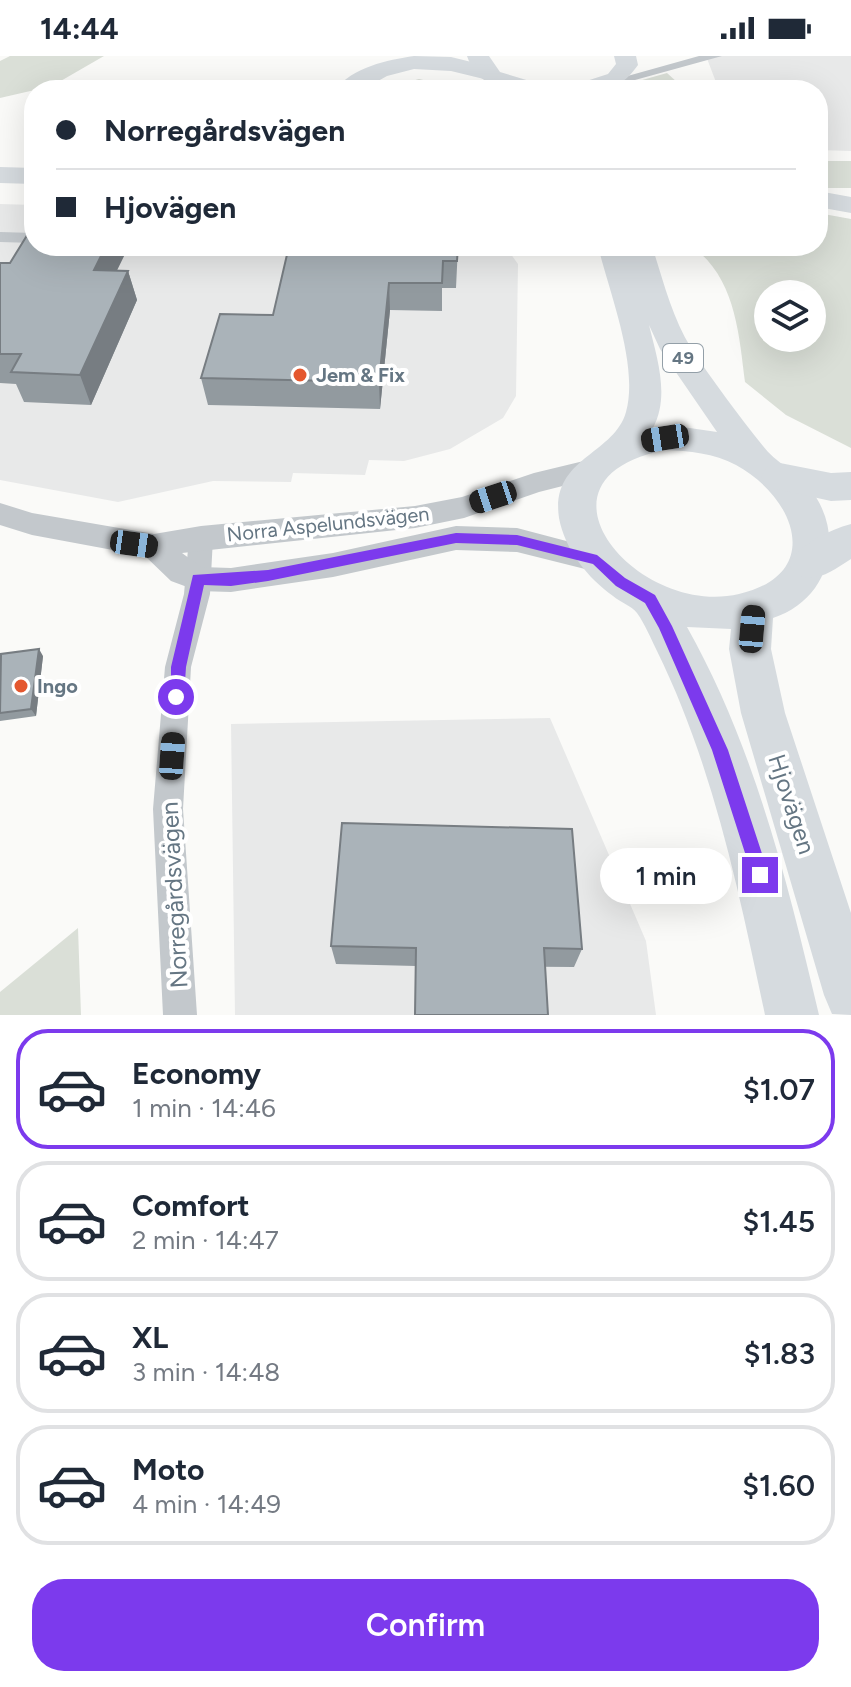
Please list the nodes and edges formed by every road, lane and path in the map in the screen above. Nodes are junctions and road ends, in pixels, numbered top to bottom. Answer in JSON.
{"nodes":[{"id":1,"x":380,"y":56,"type":"edge"},
{"id":2,"x":625,"y":56,"type":"edge"},
{"id":3,"x":662,"y":56,"type":"edge"},
{"id":4,"x":717,"y":56,"type":"edge"},
{"id":5,"x":496,"y":78,"type":"edge"},
{"id":6,"x":330,"y":80,"type":"edge"},
{"id":7,"x":366,"y":80,"type":"edge"},
{"id":8,"x":612,"y":80,"type":"edge"},
{"id":9,"x":622,"y":80,"type":"edge"},
{"id":10,"x":0,"y":175,"type":"edge"},
{"id":11,"x":24,"y":176,"type":"edge"},
{"id":12,"x":828,"y":198,"type":"edge"},
{"id":13,"x":851,"y":199,"type":"edge"},
{"id":14,"x":828,"y":200,"type":"edge"},
{"id":15,"x":851,"y":205,"type":"edge"},
{"id":16,"x":0,"y":237,"type":"edge"},
{"id":17,"x":24,"y":238,"type":"edge"},
{"id":18,"x":614,"y":256,"type":"edge"},
{"id":19,"x":641,"y":256,"type":"edge"},
{"id":20,"x":603,"y":460,"type":"junction"},
{"id":21,"x":766,"y":467,"type":"junction"},
{"id":22,"x":851,"y":486,"type":"edge"},
{"id":23,"x":0,"y":514,"type":"edge"},
{"id":24,"x":201,"y":538,"type":"junction"},
{"id":25,"x":851,"y":539,"type":"edge"},
{"id":26,"x":154,"y":546,"type":"junction"},
{"id":27,"x":597,"y":560,"type":"junction"},
{"id":28,"x":810,"y":564,"type":"junction"},
{"id":29,"x":198,"y":579,"type":"junction"},
{"id":30,"x":650,"y":599,"type":"junction"},
{"id":31,"x":753,"y":610,"type":"junction"},
{"id":32,"x":851,"y":995,"type":"edge"},
{"id":33,"x":180,"y":1015,"type":"edge"},
{"id":34,"x":792,"y":1015,"type":"edge"}],
"edges":[{"from":1,"to":6,"type":"highway"},
{"from":2,"to":8,"type":"main road"},
{"from":3,"to":4,"type":"street"},
{"from":4,"to":9,"type":"street"},
{"from":5,"to":7,"type":"highway"},
{"from":10,"to":11,"type":"highway"},
{"from":12,"to":13,"type":"highway"},
{"from":14,"to":15,"type":"highway"},
{"from":16,"to":17,"type":"street"},
{"from":18,"to":20,"type":"main road","number":"49"},
{"from":19,"to":21,"type":"main road","number":"49"},
{"from":20,"to":21,"type":"main road"},
{"from":20,"to":24,"type":"street","name":"Norra Aspelundsvägen"},
{"from":20,"to":27,"type":"main road","number":"49"},
{"from":21,"to":22,"type":"highway"},
{"from":21,"to":28,"type":"main road","number":"49"},
{"from":23,"to":26,"type":"street","name":"Norra Aspelundsvägen"},
{"from":24,"to":26,"type":"street","name":"Norra Aspelundsvägen"},
{"from":24,"to":29,"type":"street","name":"Norregårdsvägen"},
{"from":25,"to":28,"type":"highway"},
{"from":26,"to":29,"type":"street"},
{"from":27,"to":29,"type":"street","name":"Norra Aspelundsvägen"},
{"from":27,"to":30,"type":"main road","number":"49"},
{"from":28,"to":31,"type":"main road","number":"49"},
{"from":29,"to":33,"type":"street","name":"Norregårdsvägen"},
{"from":30,"to":31,"type":"main road","number":"49"},
{"from":30,"to":34,"type":"main road"},
{"from":31,"to":32,"type":"main road","name":"Hjovägen"}]}
